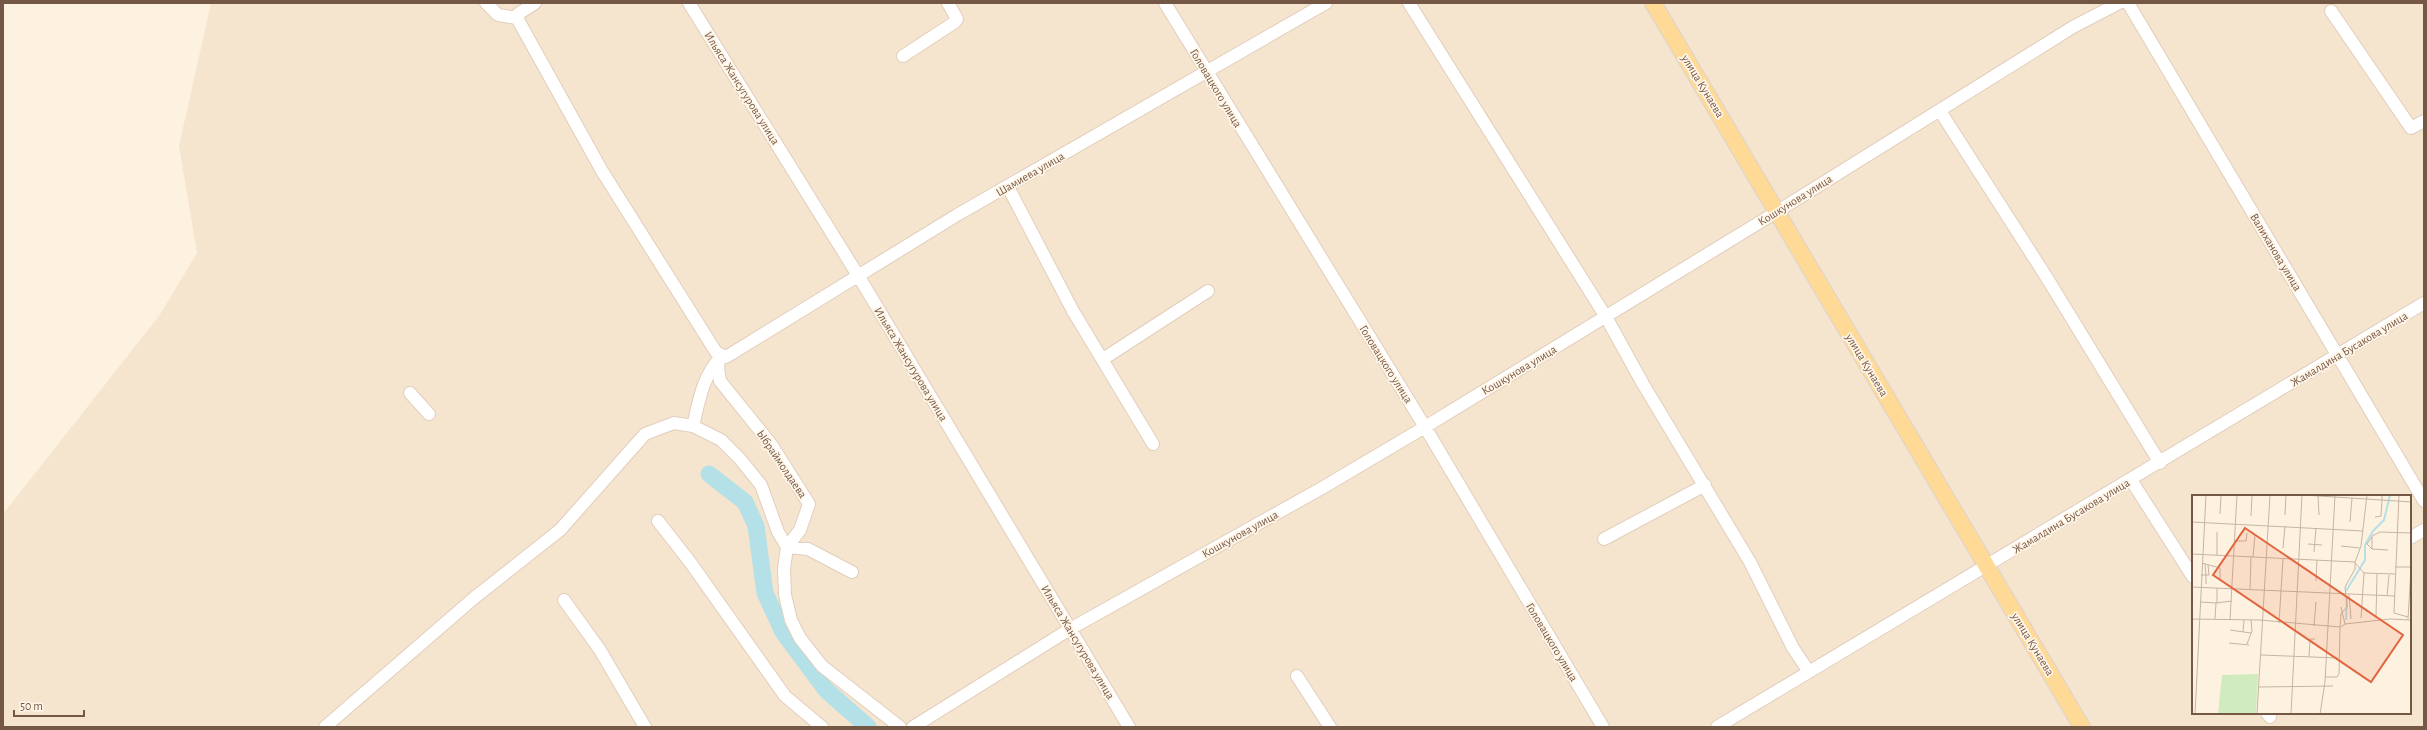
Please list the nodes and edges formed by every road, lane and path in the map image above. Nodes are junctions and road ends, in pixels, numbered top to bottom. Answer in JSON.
{"nodes":[{"id":1,"x":486,"y":3,"type":"edge"},
{"id":2,"x":534,"y":3,"type":"edge"},
{"id":3,"x":689,"y":3,"type":"edge"},
{"id":4,"x":948,"y":3,"type":"edge"},
{"id":5,"x":1165,"y":3,"type":"edge"},
{"id":6,"x":1326,"y":3,"type":"edge"},
{"id":7,"x":1409,"y":3,"type":"edge"},
{"id":8,"x":1653,"y":3,"type":"edge"},
{"id":9,"x":2119,"y":3,"type":"edge"},
{"id":10,"x":2128,"y":3,"type":"edge"},
{"id":11,"x":2331,"y":10,"type":"dead end"},
{"id":12,"x":517,"y":18,"type":"junction"},
{"id":13,"x":904,"y":56,"type":"dead end"},
{"id":14,"x":1207,"y":73,"type":"junction"},
{"id":15,"x":1940,"y":111,"type":"junction"},
{"id":16,"x":2424,"y":120,"type":"edge"},
{"id":17,"x":1008,"y":188,"type":"junction"},
{"id":18,"x":1778,"y":211,"type":"junction"},
{"id":19,"x":859,"y":277,"type":"junction"},
{"id":20,"x":1208,"y":291,"type":"dead end"},
{"id":21,"x":2424,"y":303,"type":"edge"},
{"id":22,"x":1606,"y":317,"type":"junction"},
{"id":23,"x":2338,"y":356,"type":"junction"},
{"id":24,"x":722,"y":358,"type":"junction"},
{"id":25,"x":1103,"y":359,"type":"junction"},
{"id":26,"x":410,"y":393,"type":"dead end"},
{"id":27,"x":429,"y":414,"type":"dead end"},
{"id":28,"x":693,"y":426,"type":"junction"},
{"id":29,"x":1425,"y":427,"type":"junction"},
{"id":30,"x":1154,"y":444,"type":"dead end"},
{"id":31,"x":2160,"y":463,"type":"junction"},
{"id":32,"x":2131,"y":480,"type":"junction"},
{"id":33,"x":1705,"y":485,"type":"junction"},
{"id":34,"x":2424,"y":501,"type":"edge"},
{"id":35,"x":658,"y":521,"type":"dead end"},
{"id":36,"x":2424,"y":530,"type":"edge"},
{"id":37,"x":2411,"y":537,"type":"edge"},
{"id":38,"x":1604,"y":539,"type":"dead end"},
{"id":39,"x":787,"y":547,"type":"junction"},
{"id":40,"x":1987,"y":566,"type":"junction"},
{"id":41,"x":852,"y":572,"type":"dead end"},
{"id":42,"x":2192,"y":575,"type":"edge"},
{"id":43,"x":564,"y":600,"type":"dead end"},
{"id":44,"x":1070,"y":629,"type":"junction"},
{"id":45,"x":1809,"y":672,"type":"junction"},
{"id":46,"x":1297,"y":676,"type":"dead end"},
{"id":47,"x":325,"y":727,"type":"edge"},
{"id":48,"x":645,"y":727,"type":"edge"},
{"id":49,"x":822,"y":727,"type":"edge"},
{"id":50,"x":900,"y":727,"type":"edge"},
{"id":51,"x":913,"y":727,"type":"edge"},
{"id":52,"x":1129,"y":727,"type":"edge"},
{"id":53,"x":1330,"y":727,"type":"edge"},
{"id":54,"x":1603,"y":727,"type":"edge"},
{"id":55,"x":1717,"y":727,"type":"edge"},
{"id":56,"x":2082,"y":727,"type":"edge"}],
"edges":[{"from":1,"to":12,"type":"street"},
{"from":2,"to":12,"type":"street"},
{"from":3,"to":19,"type":"street","name":"Ильяса Жансугурова улица"},
{"from":4,"to":13,"type":"street"},
{"from":5,"to":14,"type":"street","name":"Головацкого улица"},
{"from":6,"to":14,"type":"street","name":"Шамиева улица"},
{"from":7,"to":22,"type":"street"},
{"from":8,"to":18,"type":"main road","name":"улица Кунаева"},
{"from":9,"to":15,"type":"street","name":"Кошкунова улица"},
{"from":10,"to":23,"type":"street","name":"Валиханова улица"},
{"from":11,"to":16,"type":"street"},
{"from":12,"to":24,"type":"street"},
{"from":14,"to":17,"type":"street","name":"Шамиева улица"},
{"from":14,"to":29,"type":"street","name":"Головацкого улица"},
{"from":15,"to":18,"type":"street","name":"Кошкунова улица"},
{"from":15,"to":31,"type":"street"},
{"from":17,"to":19,"type":"street","name":"Шамиева улица"},
{"from":17,"to":25,"type":"street"},
{"from":18,"to":22,"type":"street","name":"Кошкунова улица"},
{"from":18,"to":40,"type":"main road","name":"улица Кунаева"},
{"from":19,"to":24,"type":"street","name":"Шамиева улица"},
{"from":19,"to":44,"type":"street","name":"Ильяса Жансугурова улица"},
{"from":20,"to":25,"type":"street"},
{"from":21,"to":23,"type":"street","name":"Жамалдина Бусакова улица"},
{"from":22,"to":29,"type":"street","name":"Кошкунова улица"},
{"from":22,"to":33,"type":"street"},
{"from":23,"to":31,"type":"street","name":"Жамалдина Бусакова улица"},
{"from":23,"to":34,"type":"street","name":"Валиханова улица"},
{"from":24,"to":28,"type":"street"},
{"from":24,"to":39,"type":"street","name":"Ыбраймолдаева"},
{"from":25,"to":30,"type":"street"},
{"from":26,"to":27,"type":"street"},
{"from":28,"to":39,"type":"street"},
{"from":28,"to":47,"type":"street"},
{"from":29,"to":44,"type":"street","name":"Кошкунова улица"},
{"from":29,"to":54,"type":"street","name":"Головацкого улица"},
{"from":31,"to":32,"type":"street","name":"Жамалдина Бусакова улица"},
{"from":32,"to":40,"type":"street","name":"Жамалдина Бусакова улица"},
{"from":32,"to":42,"type":"street"},
{"from":33,"to":38,"type":"street"},
{"from":33,"to":45,"type":"street"},
{"from":35,"to":49,"type":"street"},
{"from":36,"to":37,"type":"street"},
{"from":39,"to":41,"type":"street"},
{"from":39,"to":50,"type":"street","name":"Ыбраймолдаева"},
{"from":40,"to":45,"type":"street","name":"Жамалдина Бусакова улица"},
{"from":40,"to":56,"type":"main road","name":"улица Кунаева"},
{"from":43,"to":48,"type":"street"},
{"from":44,"to":51,"type":"street","name":"Кошкунова улица"},
{"from":44,"to":52,"type":"street","name":"Ильяса Жансугурова улица"},
{"from":45,"to":55,"type":"street","name":"Жамалдина Бусакова улица"},
{"from":46,"to":53,"type":"street"}]}
